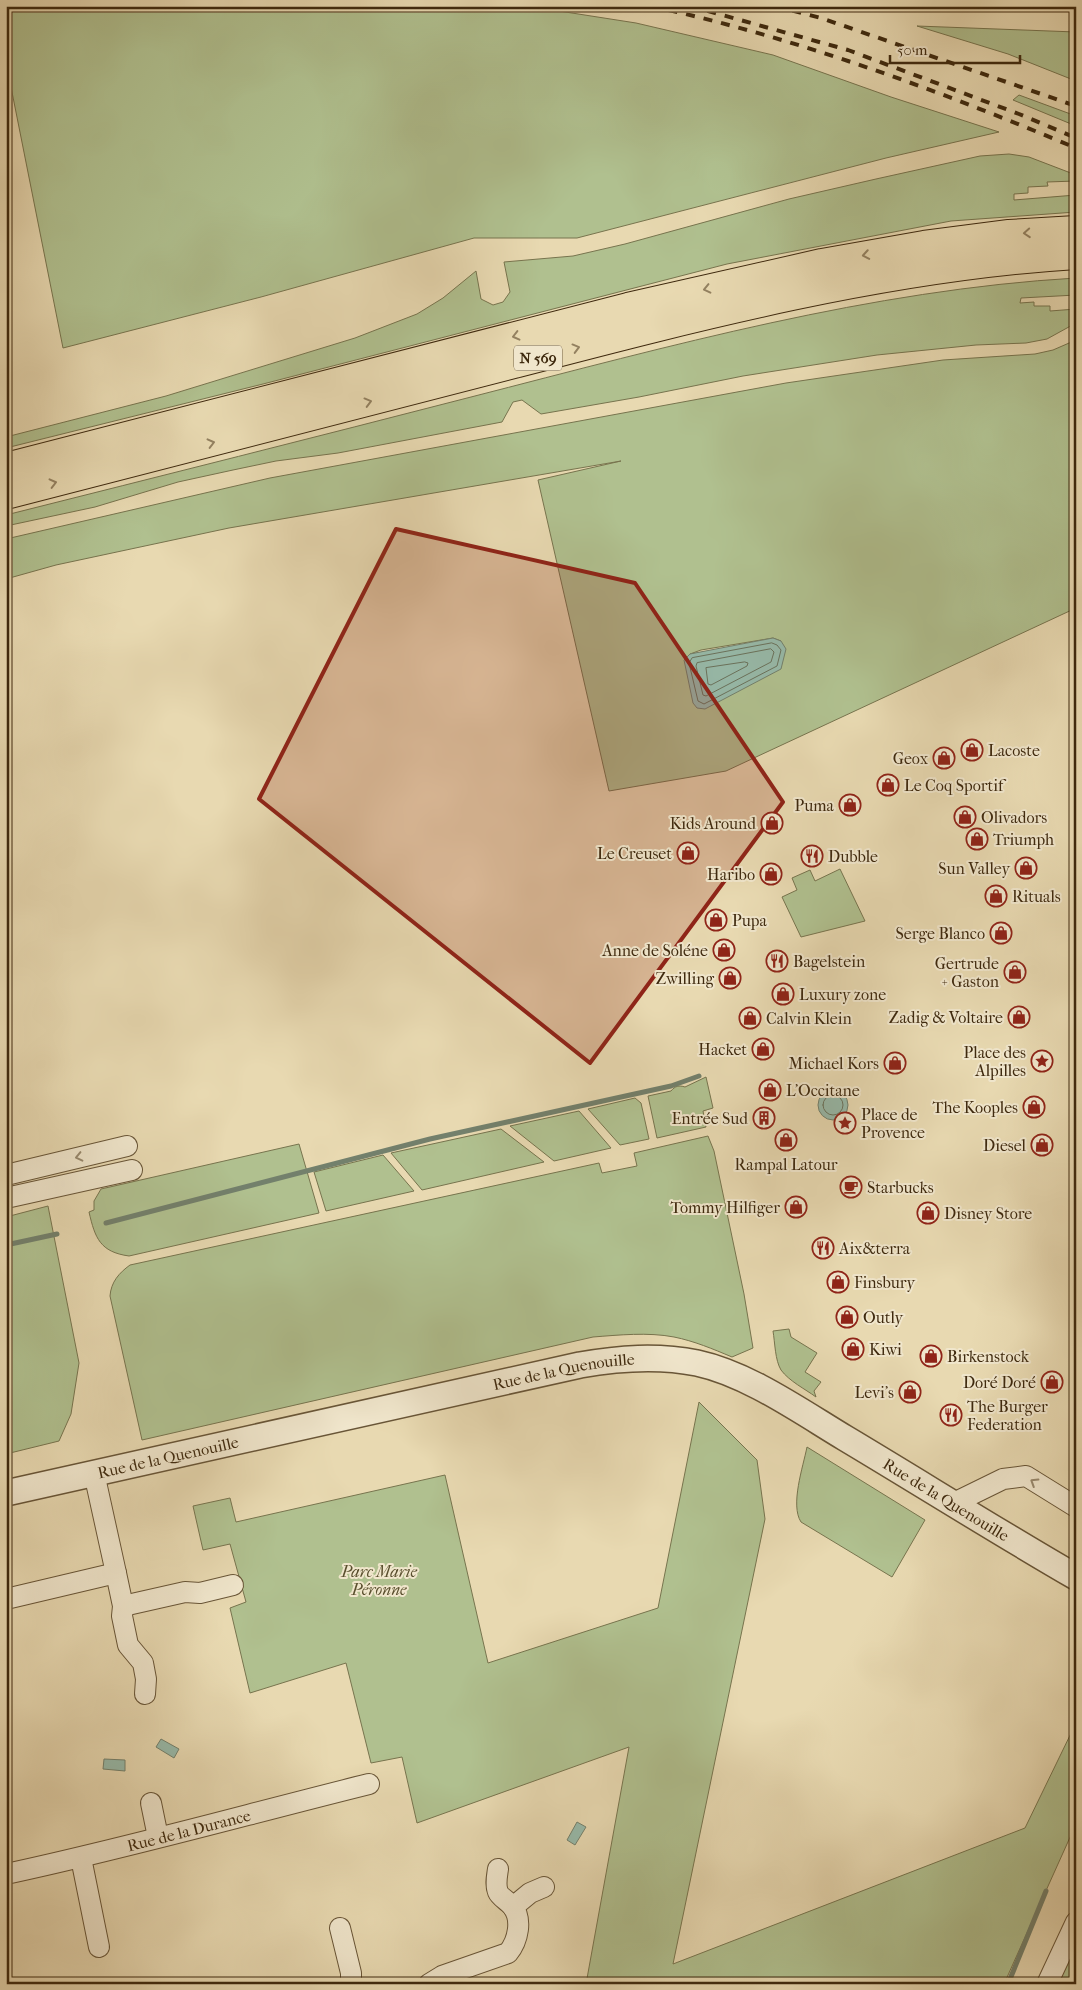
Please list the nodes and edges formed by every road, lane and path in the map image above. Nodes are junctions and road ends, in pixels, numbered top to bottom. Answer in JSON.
{"nodes":[{"id":1,"x":1076,"y":230,"type":"edge"},
{"id":2,"x":1076,"y":255,"type":"edge"},
{"id":3,"x":6,"y":467,"type":"edge"},
{"id":4,"x":6,"y":495,"type":"edge"},
{"id":5,"x":127,"y":1146,"type":"dead end"},
{"id":6,"x":132,"y":1170,"type":"dead end"},
{"id":7,"x":6,"y":1175,"type":"edge"},
{"id":8,"x":6,"y":1198,"type":"edge"},
{"id":9,"x":94,"y":1473,"type":"junction"},
{"id":10,"x":6,"y":1493,"type":"edge"},
{"id":11,"x":954,"y":1503,"type":"junction"},
{"id":12,"x":1076,"y":1507,"type":"edge"},
{"id":13,"x":116,"y":1573,"type":"junction"},
{"id":14,"x":1076,"y":1577,"type":"edge"},
{"id":15,"x":233,"y":1585,"type":"dead end"},
{"id":16,"x":6,"y":1599,"type":"edge"},
{"id":17,"x":123,"y":1606,"type":"junction"},
{"id":18,"x":145,"y":1694,"type":"dead end"},
{"id":19,"x":369,"y":1784,"type":"dead end"},
{"id":20,"x":151,"y":1803,"type":"dead end"},
{"id":21,"x":158,"y":1837,"type":"junction"},
{"id":22,"x":81,"y":1858,"type":"junction"},
{"id":23,"x":498,"y":1869,"type":"dead end"},
{"id":24,"x":6,"y":1874,"type":"edge"},
{"id":25,"x":544,"y":1888,"type":"dead end"},
{"id":26,"x":513,"y":1907,"type":"junction"},
{"id":27,"x":1076,"y":1922,"type":"edge"},
{"id":28,"x":340,"y":1928,"type":"dead end"},
{"id":29,"x":99,"y":1946,"type":"dead end"},
{"id":30,"x":351,"y":1984,"type":"edge"},
{"id":31,"x":429,"y":1984,"type":"edge"},
{"id":32,"x":1047,"y":1984,"type":"edge"}],
"edges":[{"from":1,"to":3,"type":"highway","number":"N 569","one_way":true},
{"from":4,"to":2,"type":"highway","number":"N 569","one_way":true},
{"from":5,"to":7,"type":"street","one_way":true},
{"from":6,"to":8,"type":"street"},
{"from":9,"to":10,"type":"street","name":"Rue de la Quenouille"},
{"from":9,"to":11,"type":"street","name":"Rue de la Quenouille"},
{"from":9,"to":13,"type":"street"},
{"from":12,"to":11,"type":"street","one_way":true},
{"from":11,"to":14,"type":"street","name":"Rue de la Quenouille"},
{"from":13,"to":16,"type":"street"},
{"from":13,"to":17,"type":"street"},
{"from":15,"to":17,"type":"street"},
{"from":17,"to":18,"type":"street"},
{"from":19,"to":21,"type":"street","name":"Rue de la Durance"},
{"from":20,"to":21,"type":"street"},
{"from":21,"to":22,"type":"street","name":"Rue de la Durance"},
{"from":22,"to":24,"type":"street","name":"Rue de la Durance"},
{"from":22,"to":29,"type":"street"},
{"from":23,"to":26,"type":"street"},
{"from":25,"to":26,"type":"street"},
{"from":26,"to":31,"type":"street"},
{"from":27,"to":32,"type":"street"},
{"from":28,"to":30,"type":"street"}]}
